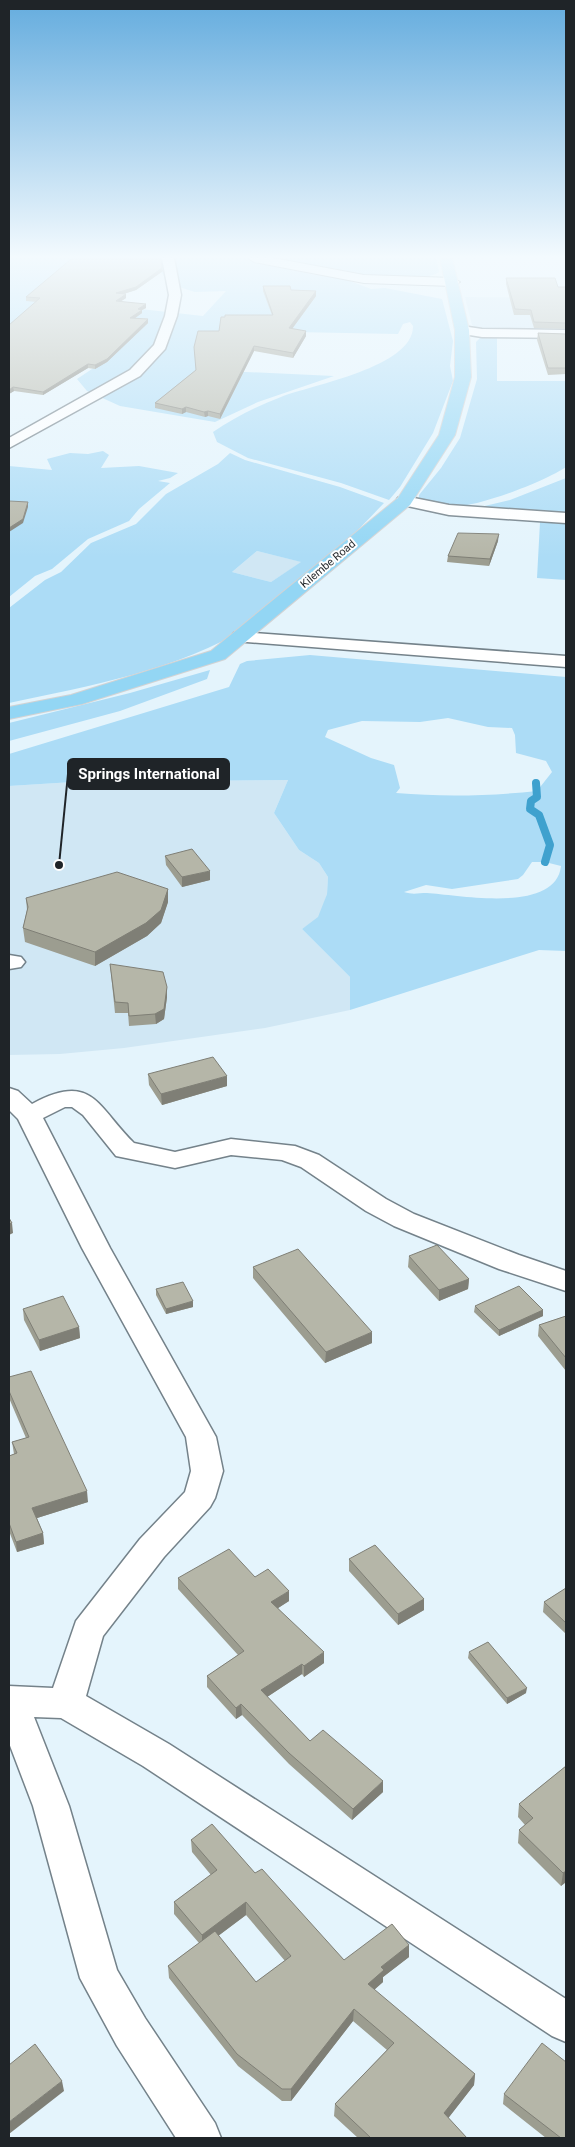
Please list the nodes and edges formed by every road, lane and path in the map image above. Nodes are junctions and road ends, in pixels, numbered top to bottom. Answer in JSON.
{"nodes":[{"id":1,"x":148,"y":358,"type":"edge"},
{"id":2,"x":463,"y":358,"type":"edge"},
{"id":3,"x":9,"y":444,"type":"edge"},
{"id":4,"x":404,"y":501,"type":"junction"},
{"id":5,"x":566,"y":518,"type":"edge"},
{"id":6,"x":240,"y":637,"type":"junction"},
{"id":7,"x":566,"y":662,"type":"edge"},
{"id":8,"x":9,"y":713,"type":"edge"},
{"id":9,"x":19,"y":1105,"type":"edge"},
{"id":10,"x":566,"y":1281,"type":"edge"},
{"id":11,"x":10,"y":1702,"type":"edge"},
{"id":12,"x":66,"y":1703,"type":"junction"},
{"id":13,"x":566,"y":2022,"type":"edge"},
{"id":14,"x":200,"y":2138,"type":"edge"}],
"edges":[{"from":1,"to":3,"type":"street"},
{"from":2,"to":4,"type":"main road","name":"Kilembe Road"},
{"from":4,"to":5,"type":"street"},
{"from":4,"to":6,"type":"main road","name":"Kilembe Road"},
{"from":6,"to":7,"type":"street"},
{"from":6,"to":8,"type":"main road","name":"Kilembe Road"},
{"from":9,"to":10,"type":"street"},
{"from":9,"to":12,"type":"street"},
{"from":11,"to":12,"type":"street"},
{"from":11,"to":14,"type":"street"},
{"from":12,"to":13,"type":"street"}]}
